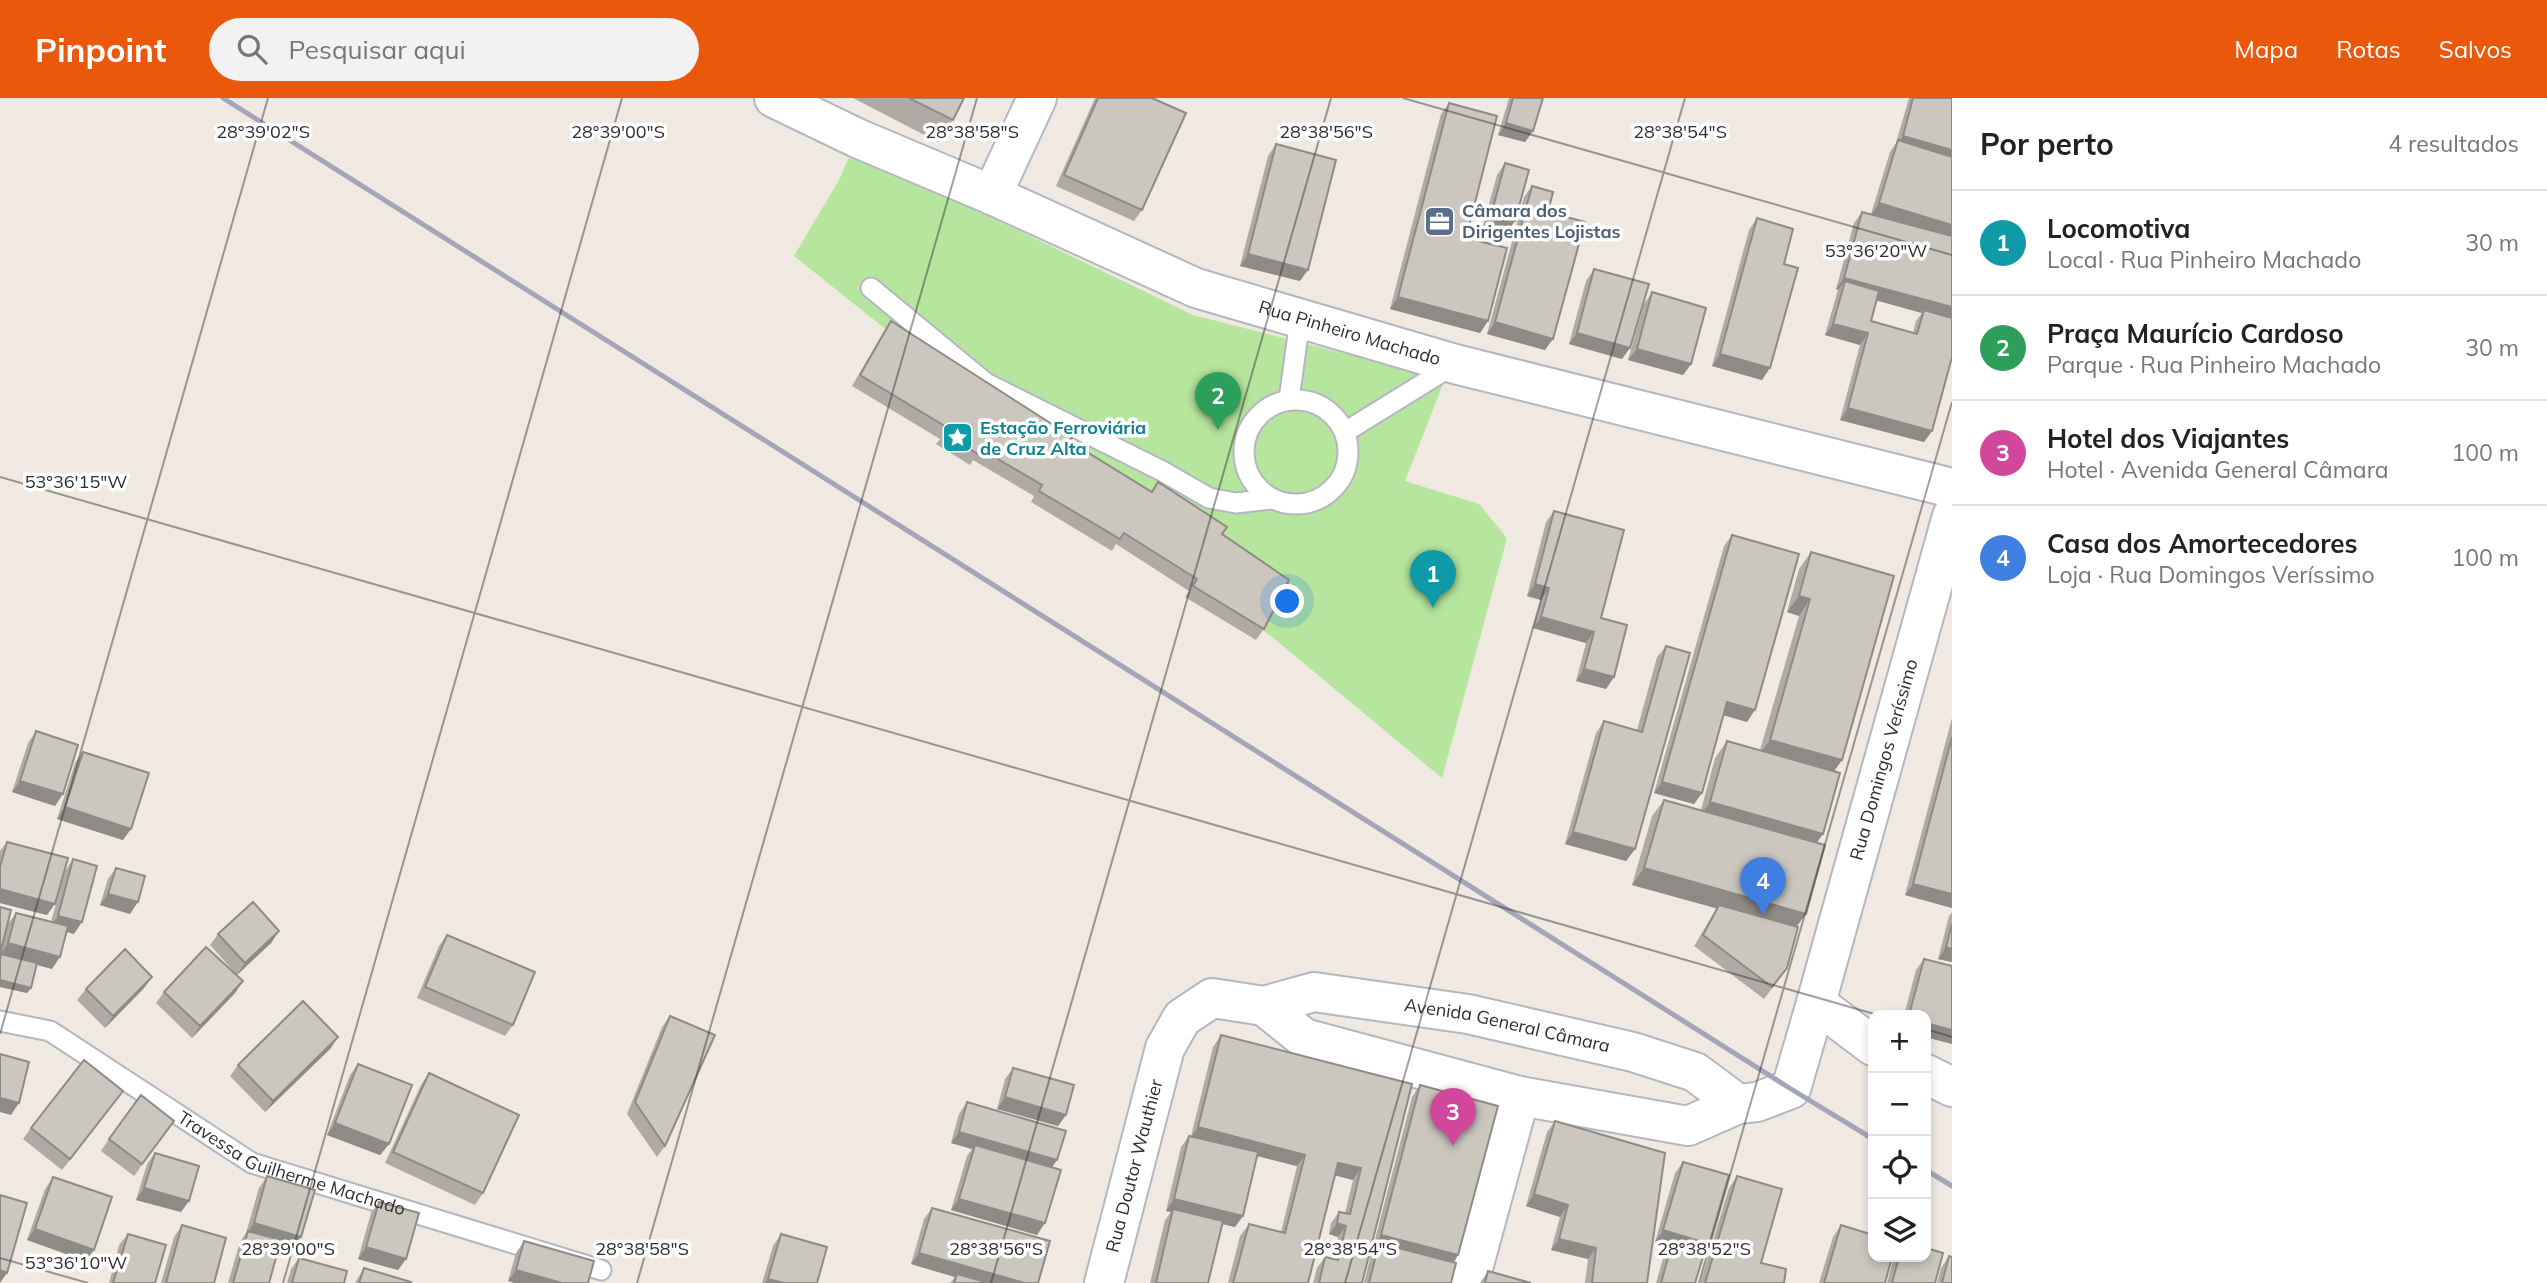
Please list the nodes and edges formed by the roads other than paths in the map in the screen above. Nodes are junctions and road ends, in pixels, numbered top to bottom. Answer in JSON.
{"nodes":[{"id":1,"x":774,"y":98,"type":"edge"},
{"id":2,"x":1037,"y":98,"type":"edge"},
{"id":3,"x":992,"y":195,"type":"junction"},
{"id":4,"x":871,"y":288,"type":"dead end"},
{"id":5,"x":1300,"y":320,"type":"junction"},
{"id":6,"x":1455,"y":364,"type":"junction"},
{"id":7,"x":1289,"y":399,"type":"junction"},
{"id":8,"x":1345,"y":432,"type":"junction"},
{"id":9,"x":1952,"y":488,"type":"edge"},
{"id":10,"x":1271,"y":499,"type":"junction"},
{"id":11,"x":1952,"y":516,"type":"edge"},
{"id":12,"x":1212,"y":998,"type":"joint"},
{"id":13,"x":1816,"y":1003,"type":"junction"},
{"id":14,"x":1264,"y":1006,"type":"junction"},
{"id":15,"x":0,"y":1021,"type":"edge"},
{"id":16,"x":1868,"y":1042,"type":"edge"},
{"id":17,"x":1931,"y":1076,"type":"edge"},
{"id":18,"x":1952,"y":1087,"type":"edge"},
{"id":19,"x":1520,"y":1096,"type":"junction"},
{"id":20,"x":1738,"y":1104,"type":"junction"},
{"id":21,"x":601,"y":1270,"type":"dead end"},
{"id":22,"x":1104,"y":1283,"type":"edge"},
{"id":23,"x":1469,"y":1283,"type":"edge"}],
"edges":[{"from":1,"to":3,"type":"main road","name":"Rua Pinheiro Machado"},
{"from":2,"to":3,"type":"main road"},
{"from":3,"to":5,"type":"main road","name":"Rua Pinheiro Machado"},
{"from":4,"to":10,"type":"lane"},
{"from":5,"to":6,"type":"main road","name":"Rua Pinheiro Machado"},
{"from":5,"to":7,"type":"lane"},
{"from":6,"to":8,"type":"lane"},
{"from":6,"to":9,"type":"main road","name":"Rua Pinheiro Machado"},
{"from":7,"to":8,"type":"lane"},
{"from":7,"to":10,"type":"lane"},
{"from":8,"to":10,"type":"lane"},
{"from":11,"to":13,"type":"main road","name":"Rua Domingos Veríssimo"},
{"from":12,"to":14,"type":"main road","name":"Avenida General Câmara"},
{"from":12,"to":22,"type":"main road","name":"Rua Doutor Wauthier"},
{"from":13,"to":16,"type":"main road"},
{"from":13,"to":20,"type":"main road","name":"Avenida General Câmara"},
{"from":14,"to":19,"type":"main road","name":"Avenida General Câmara"},
{"from":14,"to":20,"type":"main road","name":"Avenida General Câmara"},
{"from":15,"to":21,"type":"lane","name":"Travessa Guilherme Machado"},
{"from":17,"to":18,"type":"main road"},
{"from":19,"to":20,"type":"main road","name":"Avenida General Câmara"},
{"from":19,"to":23,"type":"main road"}]}
